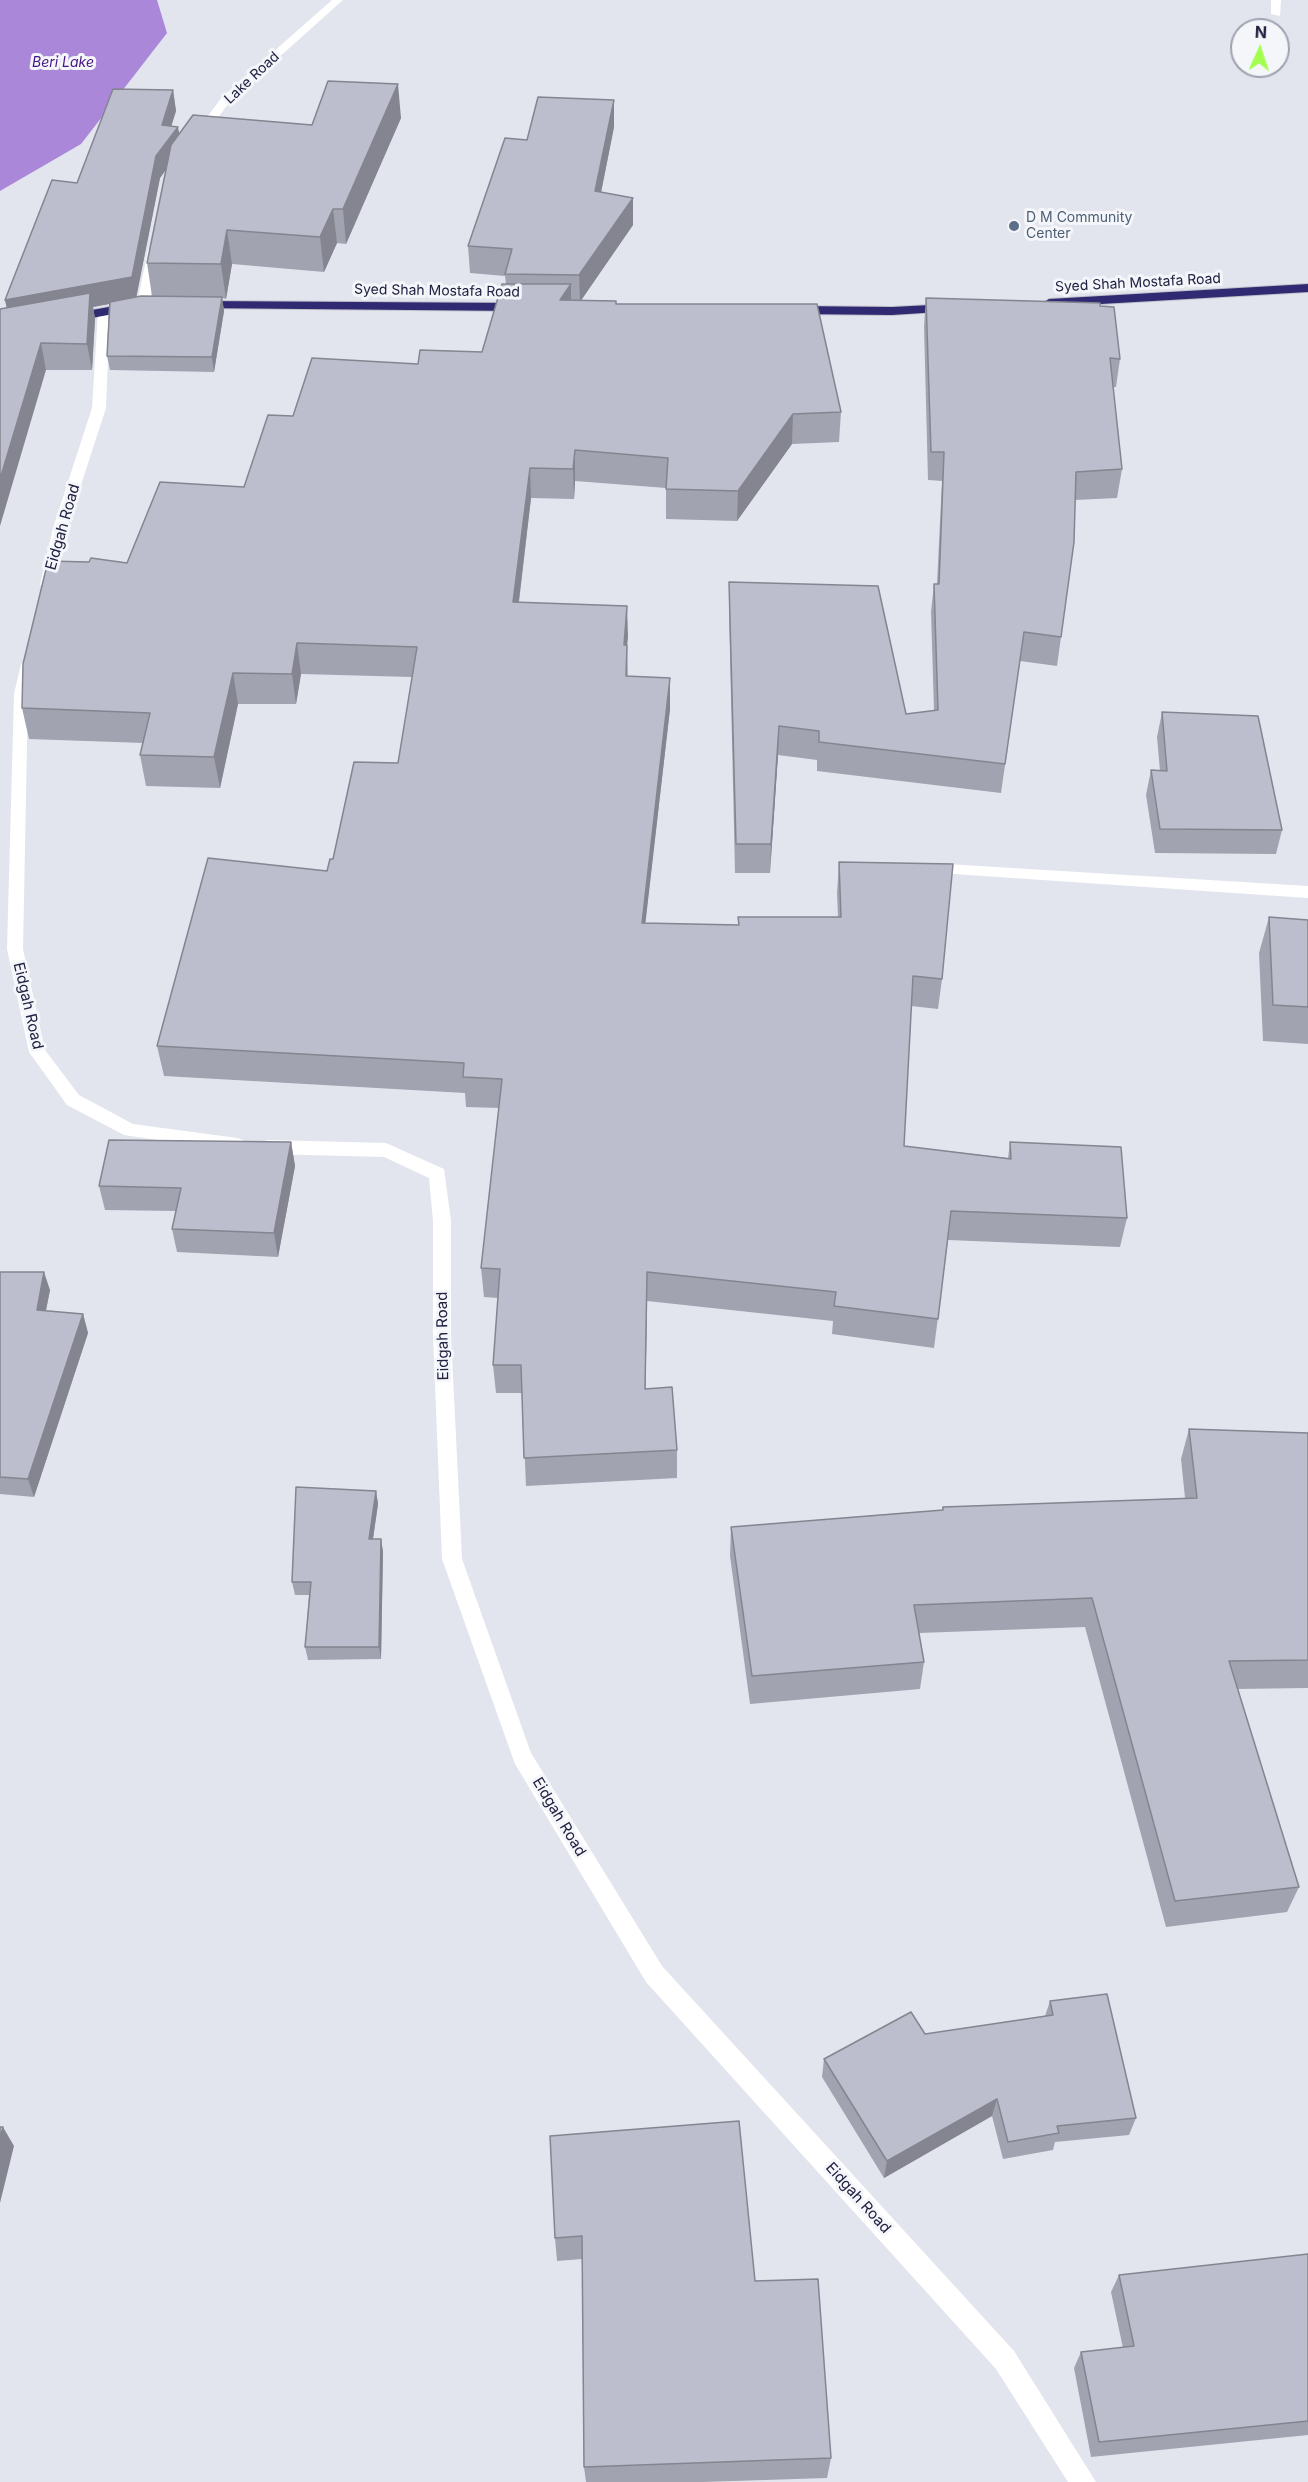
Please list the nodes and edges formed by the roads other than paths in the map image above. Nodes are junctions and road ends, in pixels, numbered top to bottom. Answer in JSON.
{"nodes":[{"id":1,"x":338,"y":0,"type":"edge"},
{"id":2,"x":1276,"y":0,"type":"edge"},
{"id":3,"x":1276,"y":14,"type":"dead end"},
{"id":4,"x":194,"y":143,"type":"edge"},
{"id":5,"x":157,"y":236,"type":"edge"},
{"id":6,"x":1308,"y":288,"type":"edge"},
{"id":7,"x":149,"y":304,"type":"joint"},
{"id":8,"x":190,"y":304,"type":"edge"},
{"id":9,"x":1035,"y":304,"type":"edge"},
{"id":10,"x":535,"y":307,"type":"edge"},
{"id":11,"x":963,"y":307,"type":"edge"},
{"id":12,"x":784,"y":310,"type":"edge"},
{"id":13,"x":104,"y":312,"type":"junction"},
{"id":14,"x":58,"y":320,"type":"edge"},
{"id":15,"x":42,"y":606,"type":"edge"},
{"id":16,"x":32,"y":650,"type":"edge"},
{"id":17,"x":909,"y":867,"type":"edge"},
{"id":18,"x":1308,"y":892,"type":"edge"},
{"id":19,"x":1083,"y":2482,"type":"edge"}],
"edges":[{"from":1,"to":4,"type":"street","name":"Lake Road"},
{"from":2,"to":3,"type":"street"},
{"from":5,"to":7,"type":"street"},
{"from":6,"to":9,"type":"highway","name":"Syed Shah Mostafa Road"},
{"from":7,"to":13,"type":"highway"},
{"from":8,"to":10,"type":"highway","name":"Syed Shah Mostafa Road"},
{"from":11,"to":12,"type":"highway"},
{"from":13,"to":14,"type":"highway"},
{"from":13,"to":15,"type":"street","name":"Eidgah Road"},
{"from":16,"to":19,"type":"street","name":"Eidgah Road"},
{"from":17,"to":18,"type":"street"}]}
